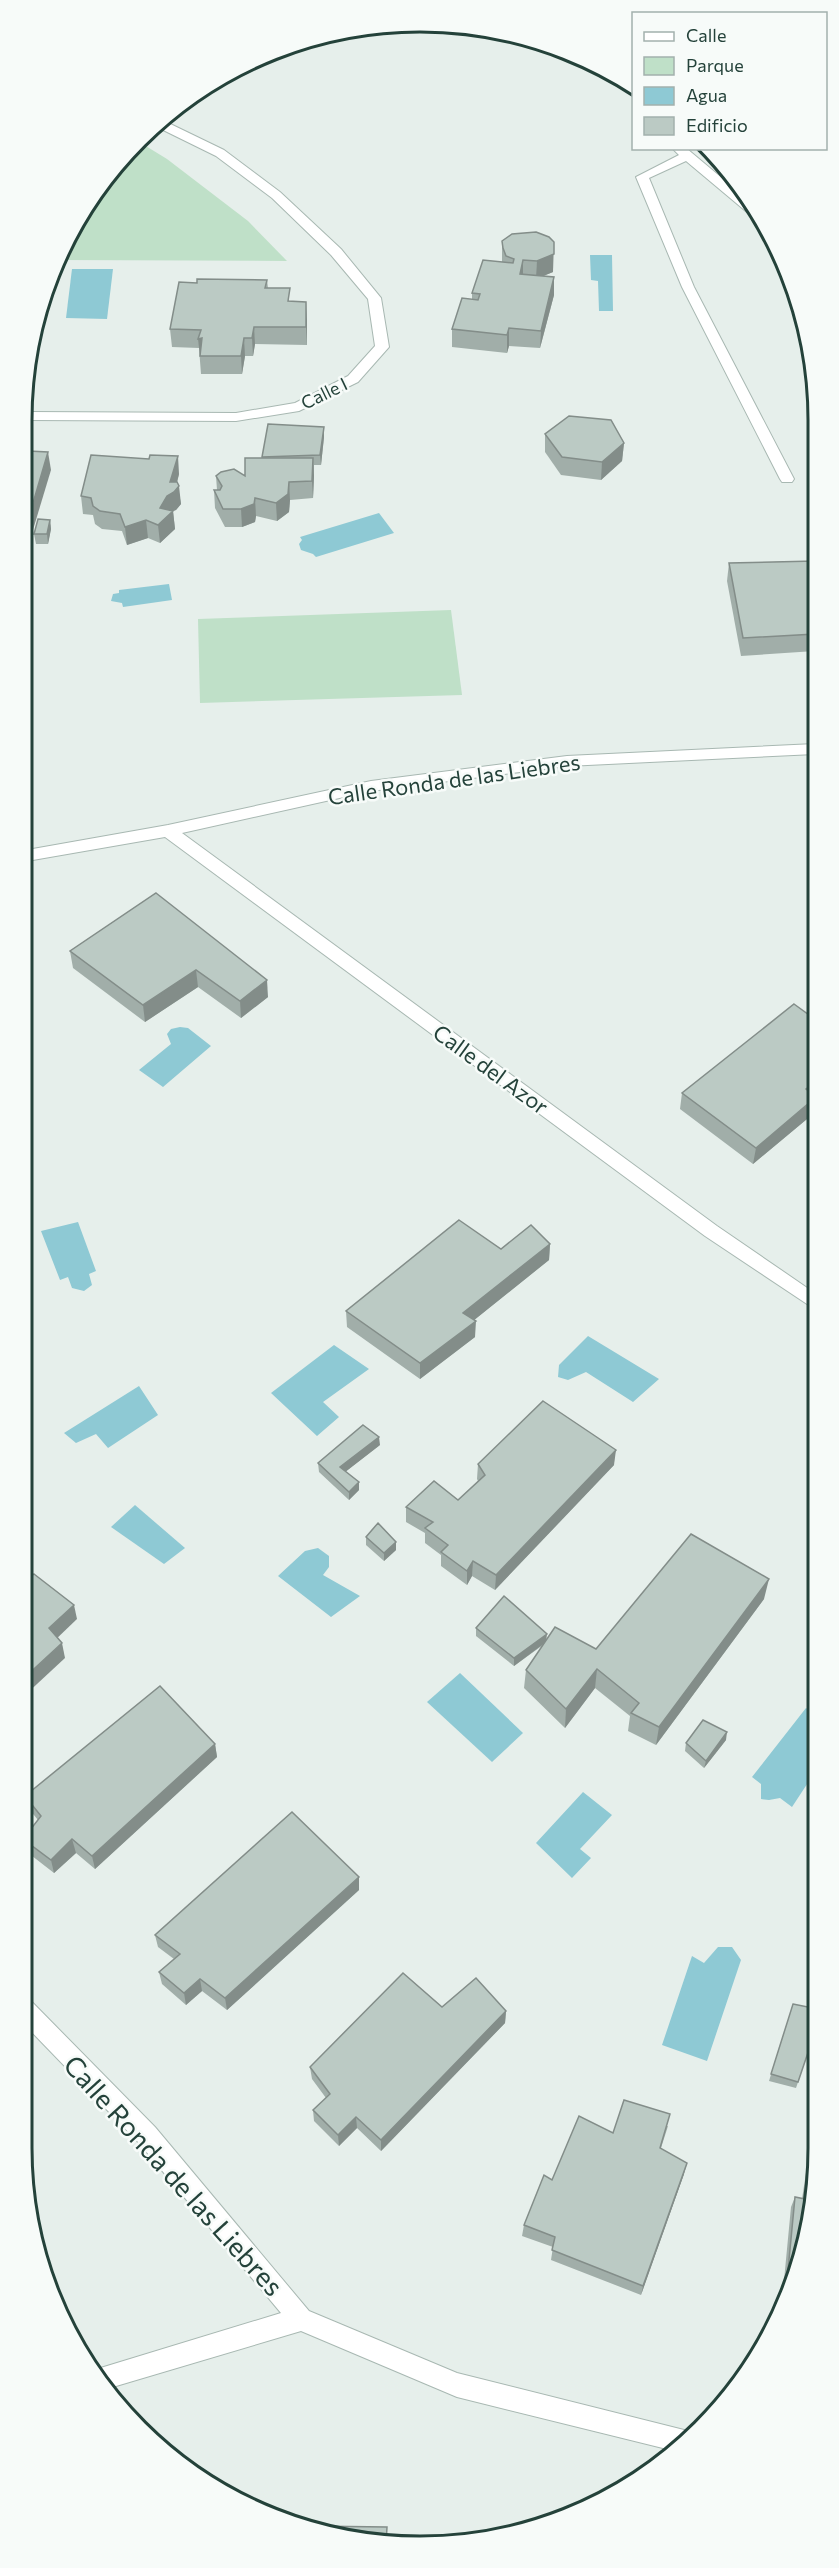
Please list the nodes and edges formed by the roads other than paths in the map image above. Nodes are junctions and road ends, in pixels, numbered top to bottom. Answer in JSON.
{"nodes":[{"id":1,"x":166,"y":126,"type":"edge"},
{"id":2,"x":682,"y":152,"type":"edge"},
{"id":3,"x":738,"y":198,"type":"edge"},
{"id":4,"x":32,"y":417,"type":"edge"},
{"id":5,"x":787,"y":479,"type":"dead end"},
{"id":6,"x":808,"y":749,"type":"edge"},
{"id":7,"x":168,"y":831,"type":"junction"},
{"id":8,"x":32,"y":855,"type":"edge"},
{"id":9,"x":808,"y":1298,"type":"edge"},
{"id":10,"x":32,"y":2017,"type":"edge"},
{"id":11,"x":300,"y":2319,"type":"junction"},
{"id":12,"x":106,"y":2377,"type":"edge"},
{"id":13,"x":676,"y":2439,"type":"edge"}],
"edges":[{"from":1,"to":4,"type":"street","name":"Calle I"},
{"from":2,"to":3,"type":"street"},
{"from":2,"to":5,"type":"street"},
{"from":6,"to":7,"type":"street","name":"Calle Ronda de las Liebres"},
{"from":7,"to":8,"type":"street","name":"Calle Ronda de las Liebres"},
{"from":7,"to":9,"type":"street","name":"Calle del Azor"},
{"from":10,"to":11,"type":"street","name":"Calle Ronda de las Liebres"},
{"from":11,"to":12,"type":"street","name":"Calle Ronda de las Liebres"},
{"from":11,"to":13,"type":"street","name":"Calle Ronda de las Liebres"}]}
